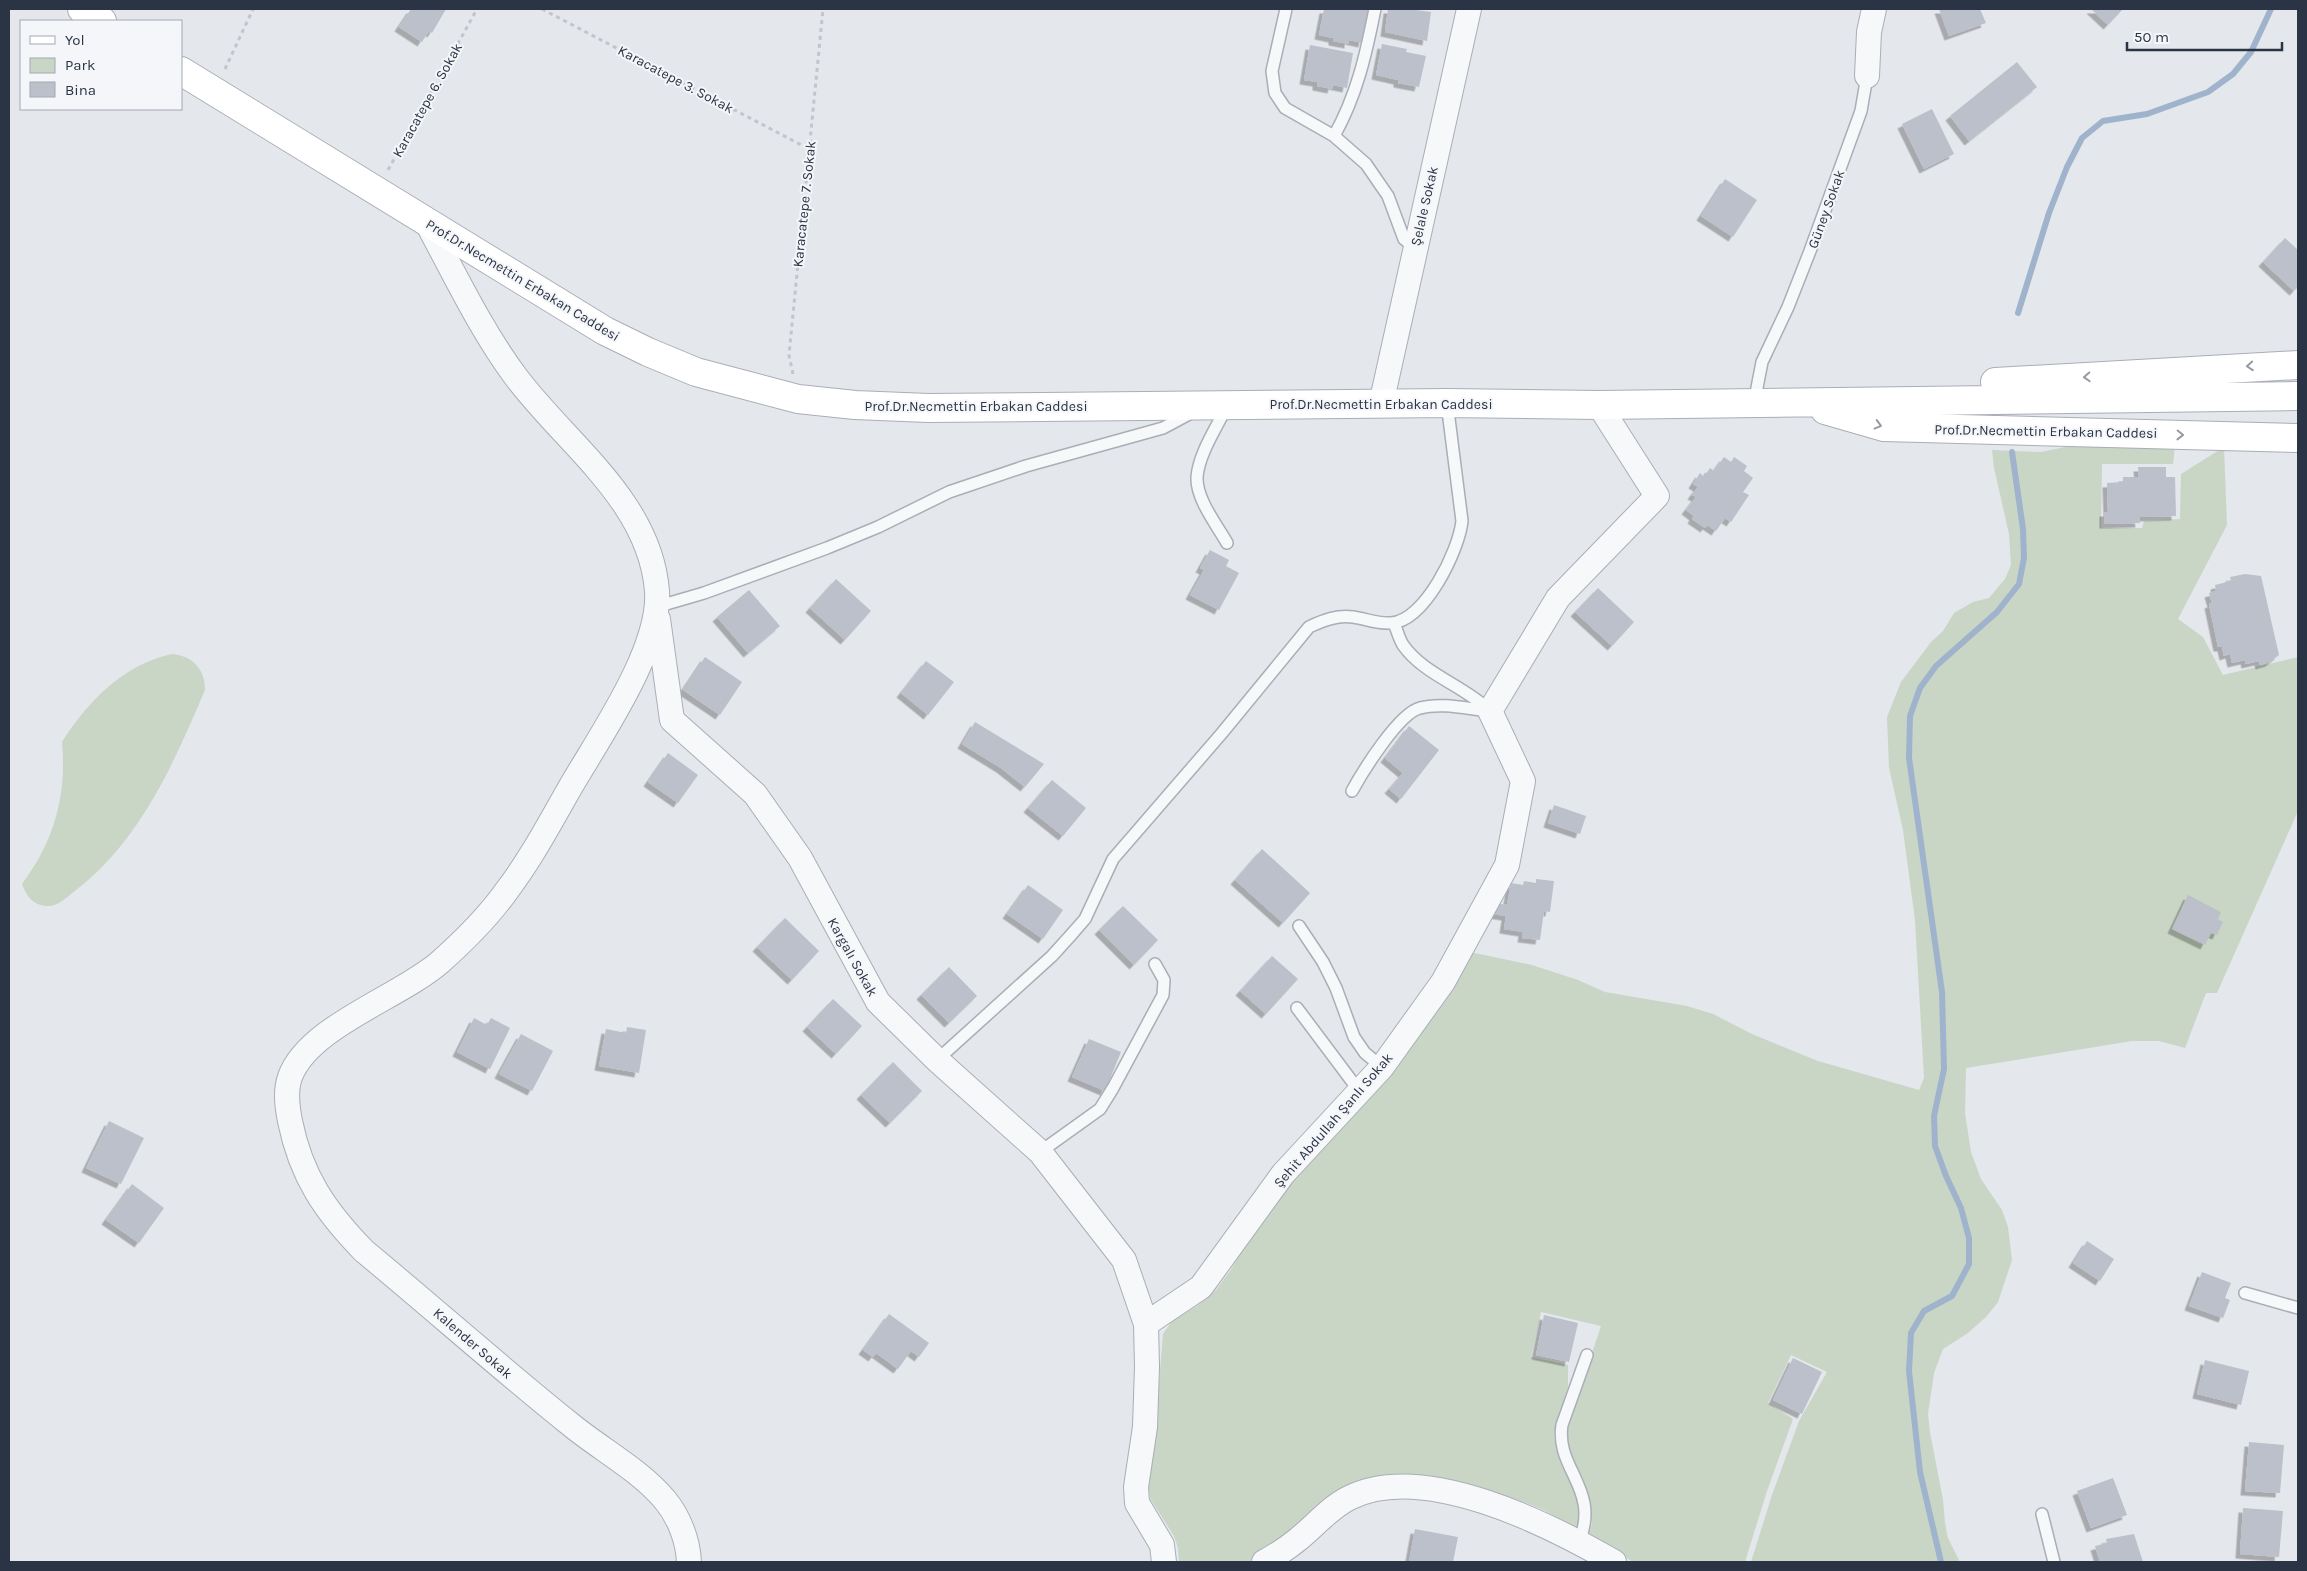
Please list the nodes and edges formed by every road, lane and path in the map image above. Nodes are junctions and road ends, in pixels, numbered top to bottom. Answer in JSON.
{"nodes":[{"id":1,"x":82,"y":9,"type":"edge"},
{"id":2,"x":253,"y":9,"type":"edge"},
{"id":3,"x":477,"y":9,"type":"edge"},
{"id":4,"x":542,"y":9,"type":"edge"},
{"id":5,"x":823,"y":9,"type":"edge"},
{"id":6,"x":1286,"y":9,"type":"edge"},
{"id":7,"x":1375,"y":9,"type":"edge"},
{"id":8,"x":1469,"y":9,"type":"edge"},
{"id":9,"x":1874,"y":9,"type":"edge"},
{"id":10,"x":100,"y":20,"type":"edge"},
{"id":11,"x":182,"y":71,"type":"edge"},
{"id":12,"x":1868,"y":76,"type":"joint"},
{"id":13,"x":215,"y":91,"type":"junction"},
{"id":14,"x":1334,"y":136,"type":"junction"},
{"id":15,"x":809,"y":149,"type":"junction"},
{"id":16,"x":376,"y":192,"type":"junction"},
{"id":17,"x":428,"y":223,"type":"junction"},
{"id":18,"x":1414,"y":248,"type":"junction"},
{"id":19,"x":2298,"y":365,"type":"edge"},
{"id":20,"x":2298,"y":396,"type":"edge"},
{"id":21,"x":798,"y":399,"type":"junction"},
{"id":22,"x":1797,"y":402,"type":"junction"},
{"id":23,"x":1447,"y":403,"type":"junction"},
{"id":24,"x":1754,"y":403,"type":"junction"},
{"id":25,"x":1381,"y":404,"type":"junction"},
{"id":26,"x":1217,"y":405,"type":"junction"},
{"id":27,"x":1599,"y":405,"type":"junction"},
{"id":28,"x":2298,"y":438,"type":"edge"},
{"id":29,"x":1227,"y":543,"type":"dead end"},
{"id":30,"x":656,"y":607,"type":"junction"},
{"id":31,"x":1394,"y":623,"type":"junction"},
{"id":32,"x":1490,"y":711,"type":"junction"},
{"id":33,"x":1352,"y":791,"type":"dead end"},
{"id":34,"x":1299,"y":926,"type":"dead end"},
{"id":35,"x":1156,"y":964,"type":"dead end"},
{"id":36,"x":1297,"y":1008,"type":"dead end"},
{"id":37,"x":937,"y":1060,"type":"junction"},
{"id":38,"x":1382,"y":1067,"type":"junction"},
{"id":39,"x":1360,"y":1092,"type":"junction"},
{"id":40,"x":1040,"y":1152,"type":"junction"},
{"id":41,"x":2245,"y":1293,"type":"dead end"},
{"id":42,"x":2298,"y":1308,"type":"edge"},
{"id":43,"x":1146,"y":1324,"type":"junction"},
{"id":44,"x":1587,"y":1355,"type":"dead end"},
{"id":45,"x":2042,"y":1514,"type":"dead end"},
{"id":46,"x":1579,"y":1542,"type":"junction"},
{"id":47,"x":689,"y":1562,"type":"edge"},
{"id":48,"x":1164,"y":1562,"type":"edge"},
{"id":49,"x":1264,"y":1562,"type":"edge"},
{"id":50,"x":1614,"y":1562,"type":"edge"},
{"id":51,"x":2054,"y":1562,"type":"edge"}],
"edges":[{"from":1,"to":10,"type":"main road"},
{"from":2,"to":13,"type":"path"},
{"from":3,"to":16,"type":"path","name":"Karacatepe 6. Sokak"},
{"from":4,"to":15,"type":"path","name":"Karacatepe 3. Sokak"},
{"from":5,"to":15,"type":"path","name":"Karacatepe 7. Sokak"},
{"from":6,"to":14,"type":"lane"},
{"from":7,"to":14,"type":"lane"},
{"from":8,"to":18,"type":"street","name":"Şelale Sokak"},
{"from":9,"to":12,"type":"street","name":"Güney Sokak"},
{"from":11,"to":13,"type":"main road","name":"Prof.Dr.Necmettin Erbakan Caddesi"},
{"from":12,"to":24,"type":"lane","name":"Güney Sokak"},
{"from":13,"to":16,"type":"main road","name":"Prof.Dr.Necmettin Erbakan Caddesi"},
{"from":14,"to":18,"type":"lane"},
{"from":15,"to":21,"type":"path","name":"Karacatepe 7. Sokak"},
{"from":16,"to":17,"type":"main road","name":"Prof.Dr.Necmettin Erbakan Caddesi"},
{"from":17,"to":21,"type":"main road","name":"Prof.Dr.Necmettin Erbakan Caddesi"},
{"from":17,"to":30,"type":"street"},
{"from":18,"to":25,"type":"street","name":"Şelale Sokak"},
{"from":19,"to":22,"type":"main road","name":"Prof.Dr.Necmettin Erbakan Caddesi","one_way":true},
{"from":20,"to":22,"type":"main road","name":"Prof.Dr.Necmettin Erbakan Caddesi"},
{"from":21,"to":26,"type":"main road","name":"Prof.Dr.Necmettin Erbakan Caddesi"},
{"from":22,"to":24,"type":"main road","name":"Prof.Dr.Necmettin Erbakan Caddesi"},
{"from":22,"to":28,"type":"main road","name":"Prof.Dr.Necmettin Erbakan Caddesi","one_way":true},
{"from":23,"to":25,"type":"main road","name":"Prof.Dr.Necmettin Erbakan Caddesi"},
{"from":23,"to":27,"type":"main road","name":"Prof.Dr.Necmettin Erbakan Caddesi"},
{"from":23,"to":31,"type":"lane"},
{"from":24,"to":27,"type":"main road","name":"Prof.Dr.Necmettin Erbakan Caddesi"},
{"from":25,"to":26,"type":"main road","name":"Prof.Dr.Necmettin Erbakan Caddesi"},
{"from":26,"to":29,"type":"lane"},
{"from":26,"to":30,"type":"lane"},
{"from":27,"to":32,"type":"street"},
{"from":30,"to":37,"type":"street","name":"Kargalı Sokak"},
{"from":30,"to":47,"type":"street","name":"Kalender Sokak"},
{"from":31,"to":32,"type":"lane"},
{"from":31,"to":37,"type":"lane"},
{"from":32,"to":33,"type":"lane"},
{"from":32,"to":38,"type":"street","name":"Şehit Abdullah Şanlı Sokak"},
{"from":34,"to":38,"type":"lane"},
{"from":35,"to":40,"type":"lane"},
{"from":36,"to":39,"type":"lane"},
{"from":37,"to":40,"type":"street","name":"Kargalı Sokak"},
{"from":38,"to":39,"type":"street","name":"Şehit Abdullah Şanlı Sokak"},
{"from":39,"to":43,"type":"street","name":"Şehit Abdullah Şanlı Sokak"},
{"from":40,"to":43,"type":"street","name":"Kargalı Sokak"},
{"from":41,"to":42,"type":"lane"},
{"from":43,"to":48,"type":"street"},
{"from":44,"to":46,"type":"lane"},
{"from":45,"to":51,"type":"lane"},
{"from":46,"to":49,"type":"street"},
{"from":46,"to":50,"type":"street"}]}
